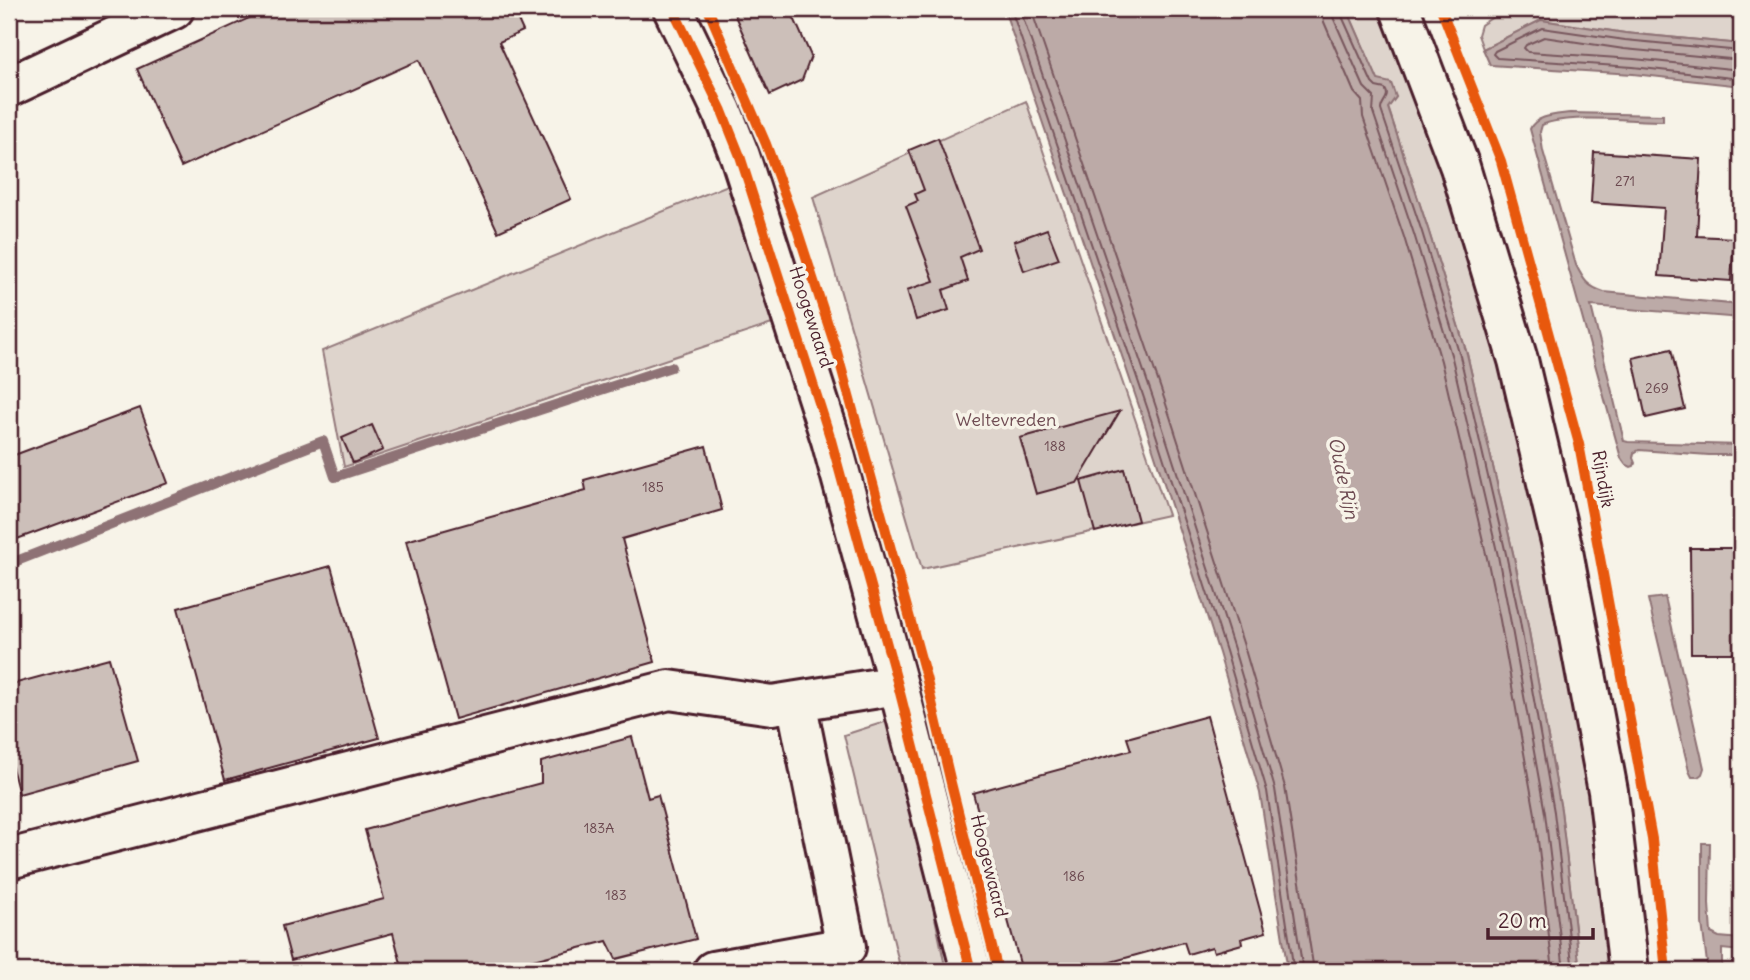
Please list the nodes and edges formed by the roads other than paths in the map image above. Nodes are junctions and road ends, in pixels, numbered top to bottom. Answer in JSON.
{"nodes":[{"id":1,"x":174,"y":9,"type":"edge"},
{"id":2,"x":673,"y":9,"type":"edge"},
{"id":3,"x":1400,"y":9,"type":"edge"},
{"id":4,"x":9,"y":87,"type":"edge"},
{"id":5,"x":898,"y":685,"type":"junction"},
{"id":6,"x":796,"y":701,"type":"junction"},
{"id":7,"x":9,"y":859,"type":"edge"},
{"id":8,"x":713,"y":971,"type":"edge"},
{"id":9,"x":971,"y":971,"type":"edge"},
{"id":10,"x":1629,"y":971,"type":"edge"}],
"edges":[{"from":1,"to":4,"type":"street"},
{"from":2,"to":5,"type":"street","name":"Hoogewaard"},
{"from":3,"to":10,"type":"street"},
{"from":5,"to":6,"type":"street"},
{"from":5,"to":9,"type":"street","name":"Hoogewaard"},
{"from":6,"to":7,"type":"street"},
{"from":6,"to":8,"type":"street"}]}
